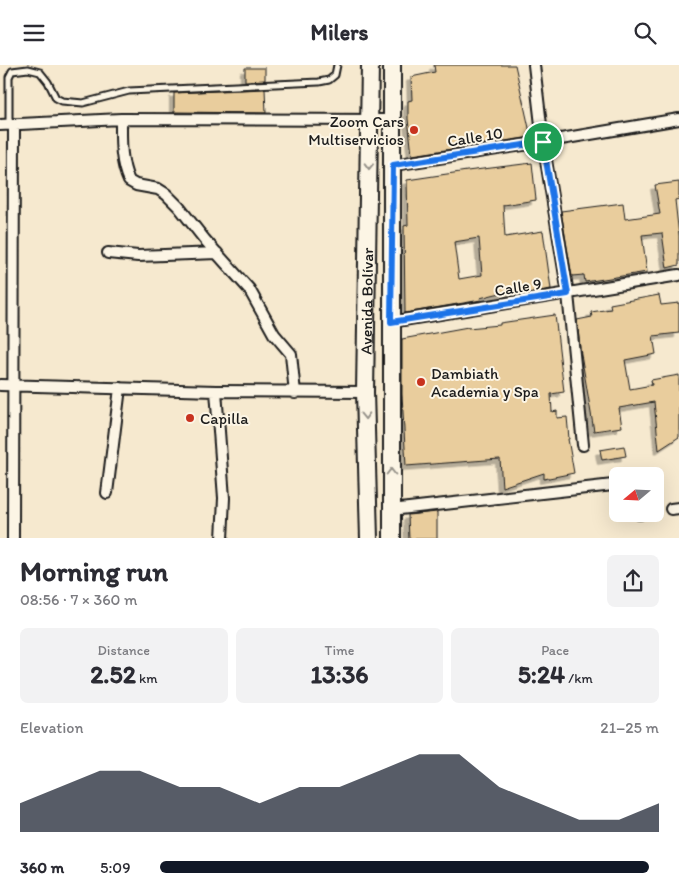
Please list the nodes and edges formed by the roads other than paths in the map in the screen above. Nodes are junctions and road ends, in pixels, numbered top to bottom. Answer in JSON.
{"nodes":[{"id":1,"x":337,"y":65,"type":"edge"},
{"id":2,"x":370,"y":65,"type":"edge"},
{"id":3,"x":392,"y":65,"type":"edge"},
{"id":4,"x":534,"y":65,"type":"edge"},
{"id":5,"x":121,"y":119,"type":"junction"},
{"id":6,"x":679,"y":119,"type":"edge"},
{"id":7,"x":369,"y":120,"type":"junction"},
{"id":8,"x":393,"y":120,"type":"junction"},
{"id":9,"x":8,"y":124,"type":"edge"},
{"id":10,"x":543,"y":142,"type":"junction"},
{"id":11,"x":393,"y":165,"type":"junction"},
{"id":12,"x":108,"y":253,"type":"dead end"},
{"id":13,"x":217,"y":253,"type":"junction"},
{"id":14,"x":679,"y":275,"type":"edge"},
{"id":15,"x":568,"y":294,"type":"junction"},
{"id":16,"x":391,"y":322,"type":"junction"},
{"id":17,"x":14,"y":384,"type":"junction"},
{"id":18,"x":0,"y":385,"type":"edge"},
{"id":19,"x":120,"y":388,"type":"junction"},
{"id":20,"x":216,"y":391,"type":"junction"},
{"id":21,"x":365,"y":392,"type":"junction"},
{"id":22,"x":295,"y":393,"type":"junction"},
{"id":23,"x":583,"y":445,"type":"dead end"},
{"id":24,"x":609,"y":485,"type":"edge"},
{"id":25,"x":107,"y":493,"type":"dead end"},
{"id":26,"x":391,"y":510,"type":"junction"},
{"id":27,"x":13,"y":538,"type":"edge"},
{"id":28,"x":222,"y":538,"type":"edge"},
{"id":29,"x":369,"y":538,"type":"edge"},
{"id":30,"x":392,"y":538,"type":"edge"}],
"edges":[{"from":1,"to":9,"type":"lane"},
{"from":2,"to":7,"type":"main road","name":"Avenida Bolívar"},
{"from":3,"to":8,"type":"main road","name":"Avenida Bolívar"},
{"from":4,"to":10,"type":"street"},
{"from":5,"to":7,"type":"street"},
{"from":5,"to":9,"type":"street"},
{"from":5,"to":13,"type":"street"},
{"from":6,"to":10,"type":"street","name":"Calle 10"},
{"from":7,"to":8,"type":"street"},
{"from":7,"to":21,"type":"main road","name":"Avenida Bolívar","one_way":true},
{"from":8,"to":11,"type":"main road","name":"Avenida Bolívar"},
{"from":9,"to":17,"type":"street"},
{"from":10,"to":11,"type":"street","name":"Calle 10"},
{"from":10,"to":15,"type":"street"},
{"from":11,"to":16,"type":"main road","name":"Avenida Bolívar"},
{"from":12,"to":13,"type":"street"},
{"from":13,"to":22,"type":"street"},
{"from":14,"to":15,"type":"street","name":"Calle 9"},
{"from":15,"to":16,"type":"street","name":"Calle 9"},
{"from":15,"to":23,"type":"street"},
{"from":26,"to":16,"type":"main road","name":"Avenida Bolívar","one_way":true},
{"from":17,"to":18,"type":"street"},
{"from":17,"to":19,"type":"street"},
{"from":17,"to":27,"type":"street"},
{"from":19,"to":20,"type":"street"},
{"from":19,"to":25,"type":"street"},
{"from":20,"to":22,"type":"street"},
{"from":20,"to":28,"type":"street"},
{"from":21,"to":22,"type":"street"},
{"from":21,"to":29,"type":"main road","name":"Avenida Bolívar","one_way":true},
{"from":24,"to":26,"type":"street"},
{"from":26,"to":30,"type":"main road","name":"Avenida Bolívar"}]}
